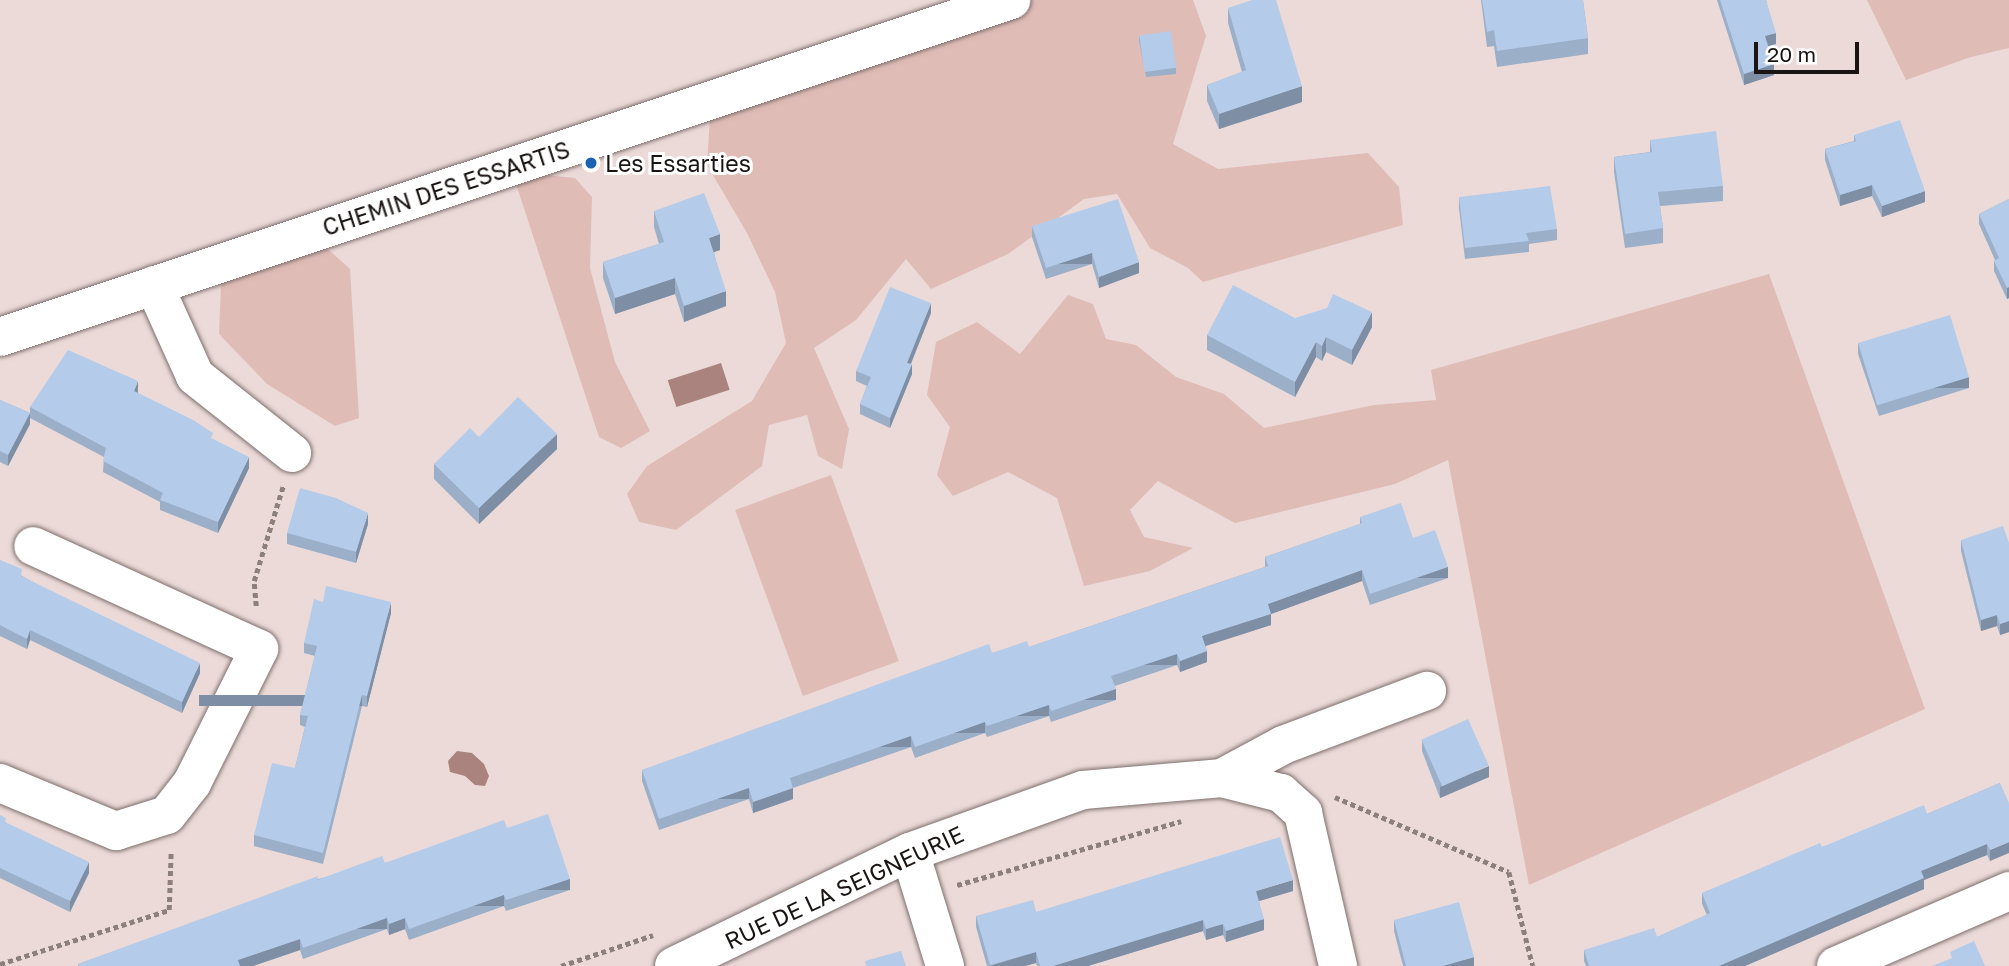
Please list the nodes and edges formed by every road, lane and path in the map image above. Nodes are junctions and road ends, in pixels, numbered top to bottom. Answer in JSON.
{"nodes":[{"id":1,"x":1011,"y":0,"type":"edge"},
{"id":2,"x":154,"y":285,"type":"junction"},
{"id":3,"x":0,"y":337,"type":"edge"},
{"id":4,"x":292,"y":453,"type":"joint"},
{"id":5,"x":33,"y":545,"type":"dead end"},
{"id":6,"x":259,"y":649,"type":"junction"},
{"id":7,"x":1427,"y":691,"type":"dead end"},
{"id":8,"x":1222,"y":778,"type":"junction"},
{"id":9,"x":0,"y":783,"type":"edge"},
{"id":10,"x":1281,"y":793,"type":"junction"},
{"id":11,"x":172,"y":808,"type":"junction"},
{"id":12,"x":1189,"y":819,"type":"dead end"},
{"id":13,"x":911,"y":852,"type":"junction"},
{"id":14,"x":2009,"y":891,"type":"edge"},
{"id":15,"x":924,"y":894,"type":"junction"},
{"id":16,"x":656,"y":933,"type":"dead end"},
{"id":17,"x":0,"y":964,"type":"edge"},
{"id":18,"x":561,"y":966,"type":"edge"},
{"id":19,"x":674,"y":966,"type":"edge"},
{"id":20,"x":945,"y":966,"type":"edge"},
{"id":21,"x":1338,"y":966,"type":"edge"},
{"id":22,"x":1533,"y":966,"type":"edge"},
{"id":23,"x":1836,"y":966,"type":"edge"}],
"edges":[{"from":1,"to":2,"type":"street","name":"CHEMIN DES ESSARTIS"},
{"from":2,"to":3,"type":"street","name":"CHEMIN DES ESSARTIS"},
{"from":2,"to":4,"type":"street"},
{"from":4,"to":6,"type":"path"},
{"from":5,"to":6,"type":"street"},
{"from":6,"to":11,"type":"street"},
{"from":7,"to":8,"type":"street"},
{"from":8,"to":10,"type":"street"},
{"from":8,"to":13,"type":"street","name":"RUE DE LA SEIGNEURIE"},
{"from":9,"to":11,"type":"street"},
{"from":10,"to":21,"type":"street"},
{"from":10,"to":22,"type":"path"},
{"from":11,"to":17,"type":"path"},
{"from":12,"to":15,"type":"path"},
{"from":13,"to":15,"type":"street"},
{"from":13,"to":19,"type":"street","name":"RUE DE LA SEIGNEURIE"},
{"from":14,"to":23,"type":"street"},
{"from":15,"to":20,"type":"street"},
{"from":16,"to":18,"type":"path"}]}
